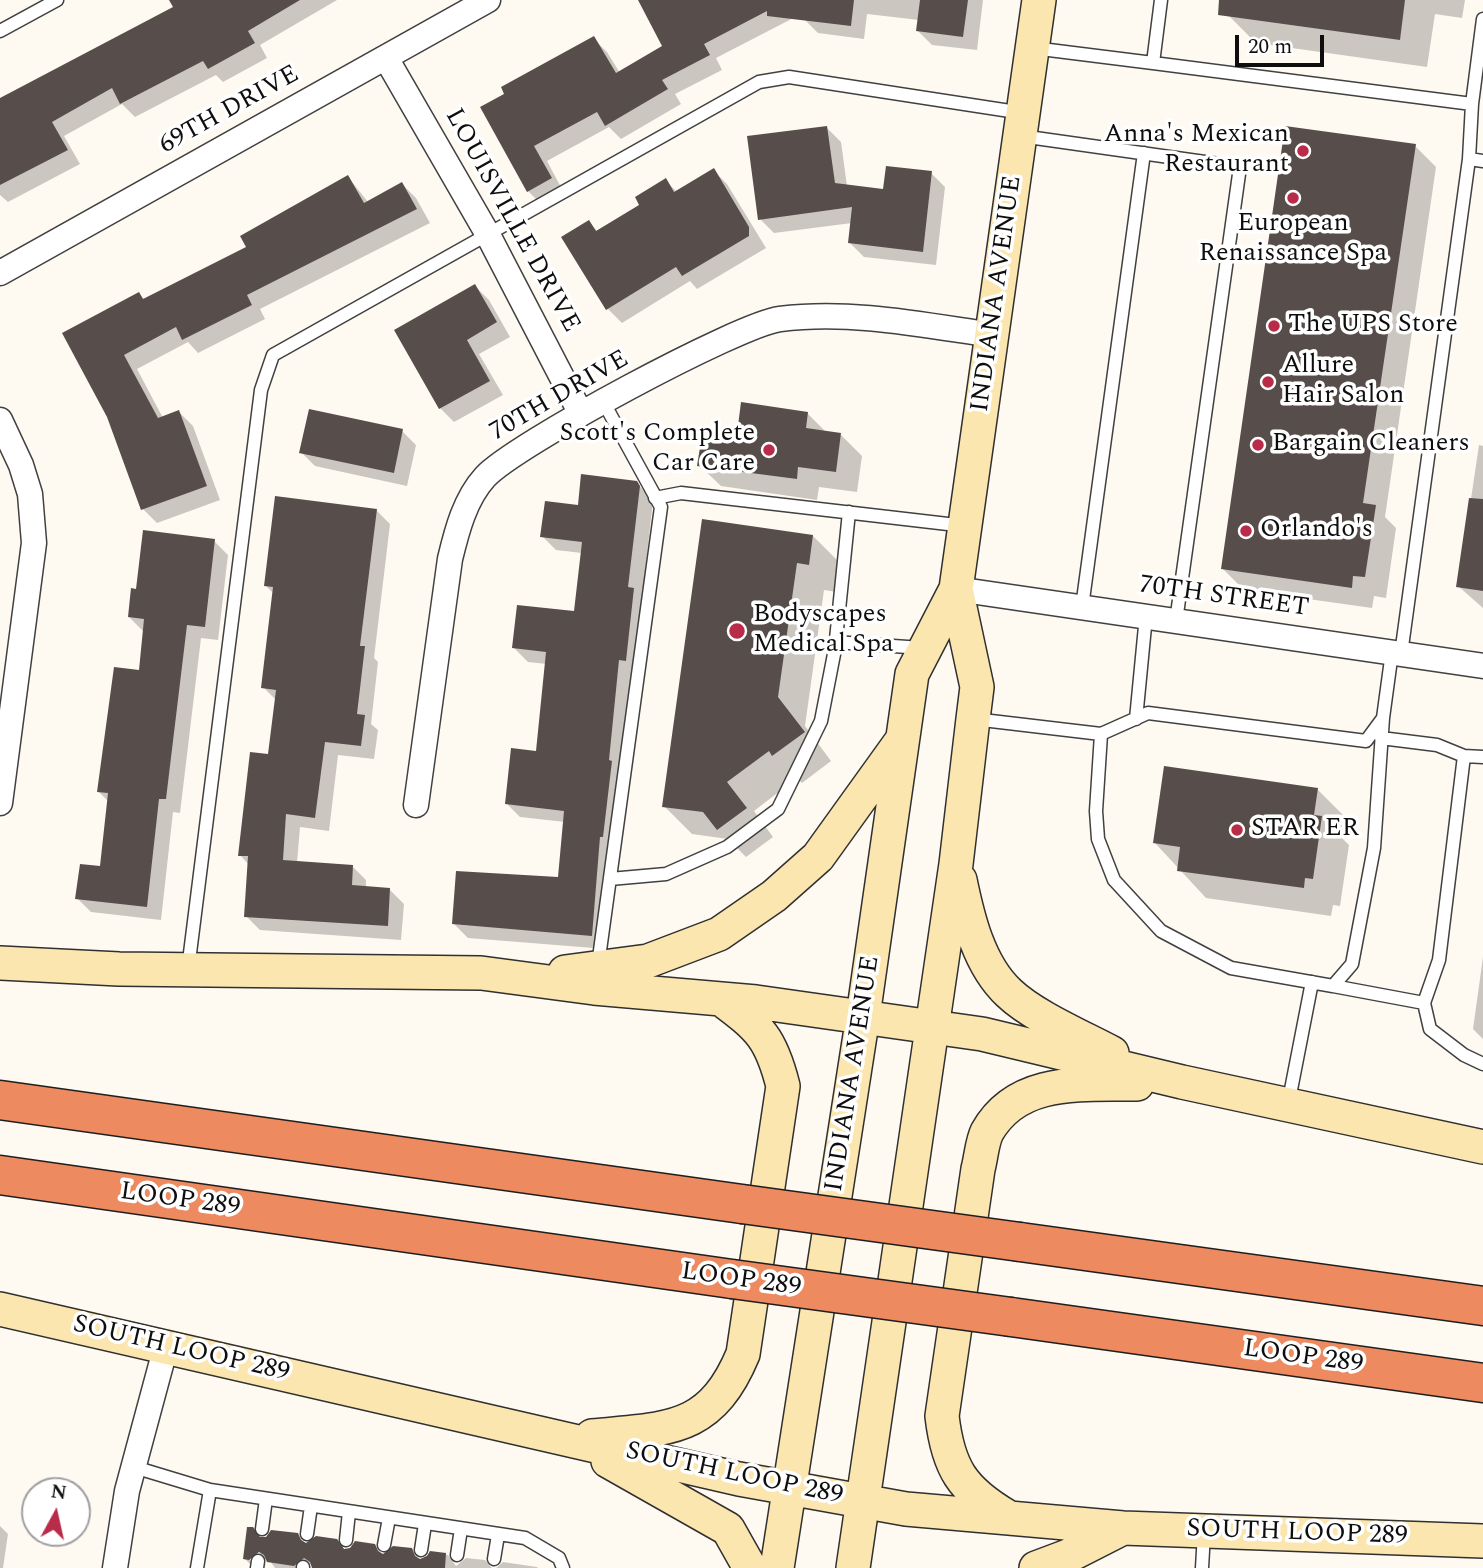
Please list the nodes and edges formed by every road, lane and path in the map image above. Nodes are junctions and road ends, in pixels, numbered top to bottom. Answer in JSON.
{"nodes":[{"id":1,"x":57,"y":0,"type":"edge"},
{"id":2,"x":488,"y":0,"type":"edge"},
{"id":3,"x":1039,"y":0,"type":"edge"},
{"id":4,"x":1161,"y":0,"type":"edge"},
{"id":5,"x":1483,"y":19,"type":"edge"},
{"id":6,"x":0,"y":31,"type":"edge"},
{"id":7,"x":1033,"y":48,"type":"junction"},
{"id":8,"x":386,"y":58,"type":"junction"},
{"id":9,"x":1153,"y":63,"type":"junction"},
{"id":10,"x":1472,"y":104,"type":"junction"},
{"id":11,"x":1022,"y":125,"type":"junction"},
{"id":12,"x":1144,"y":153,"type":"junction"},
{"id":13,"x":1469,"y":159,"type":"junction"},
{"id":14,"x":1483,"y":161,"type":"edge"},
{"id":15,"x":486,"y":233,"type":"junction"},
{"id":16,"x":0,"y":273,"type":"edge"},
{"id":17,"x":992,"y":335,"type":"junction"},
{"id":18,"x":604,"y":403,"type":"junction"},
{"id":19,"x":582,"y":414,"type":"junction"},
{"id":20,"x":0,"y":420,"type":"edge"},
{"id":21,"x":655,"y":498,"type":"junction"},
{"id":22,"x":849,"y":512,"type":"junction"},
{"id":23,"x":965,"y":526,"type":"junction"},
{"id":24,"x":956,"y":589,"type":"junction"},
{"id":25,"x":1082,"y":607,"type":"junction"},
{"id":26,"x":1146,"y":616,"type":"junction"},
{"id":27,"x":1176,"y":621,"type":"junction"},
{"id":28,"x":835,"y":642,"type":"junction"},
{"id":29,"x":925,"y":648,"type":"junction"},
{"id":30,"x":1396,"y":653,"type":"junction"},
{"id":31,"x":1483,"y":666,"type":"edge"},
{"id":32,"x":1383,"y":718,"type":"junction"},
{"id":33,"x":974,"y":719,"type":"junction"},
{"id":34,"x":1136,"y":719,"type":"junction"},
{"id":35,"x":1101,"y":734,"type":"junction"},
{"id":36,"x":904,"y":738,"type":"junction"},
{"id":37,"x":1381,"y":738,"type":"junction"},
{"id":38,"x":1464,"y":756,"type":"junction"},
{"id":39,"x":1483,"y":757,"type":"edge"},
{"id":40,"x":0,"y":803,"type":"edge"},
{"id":41,"x":416,"y":805,"type":"dead end"},
{"id":42,"x":957,"y":864,"type":"junction"},
{"id":43,"x":610,"y":879,"type":"junction"},
{"id":44,"x":0,"y":963,"type":"edge"},
{"id":45,"x":598,"y":968,"type":"junction"},
{"id":46,"x":188,"y":970,"type":"junction"},
{"id":47,"x":481,"y":973,"type":"junction"},
{"id":48,"x":1312,"y":982,"type":"junction"},
{"id":49,"x":1333,"y":986,"type":"junction"},
{"id":50,"x":721,"y":999,"type":"junction"},
{"id":51,"x":1424,"y":1003,"type":"junction"},
{"id":52,"x":863,"y":1016,"type":"junction"},
{"id":53,"x":932,"y":1025,"type":"junction"},
{"id":54,"x":1483,"y":1064,"type":"edge"},
{"id":55,"x":1182,"y":1082,"type":"junction"},
{"id":56,"x":0,"y":1100,"type":"edge"},
{"id":57,"x":1288,"y":1106,"type":"junction"},
{"id":58,"x":1483,"y":1147,"type":"edge"},
{"id":59,"x":0,"y":1175,"type":"edge"},
{"id":60,"x":1483,"y":1306,"type":"edge"},
{"id":61,"x":0,"y":1309,"type":"edge"},
{"id":62,"x":166,"y":1350,"type":"junction"},
{"id":63,"x":1483,"y":1383,"type":"edge"},
{"id":64,"x":565,"y":1438,"type":"junction"},
{"id":65,"x":134,"y":1467,"type":"junction"},
{"id":66,"x":790,"y":1489,"type":"junction"},
{"id":67,"x":210,"y":1490,"type":"junction"},
{"id":68,"x":267,"y":1499,"type":"junction"},
{"id":69,"x":862,"y":1502,"type":"junction"},
{"id":70,"x":311,"y":1506,"type":"junction"},
{"id":71,"x":349,"y":1512,"type":"junction"},
{"id":72,"x":389,"y":1518,"type":"junction"},
{"id":73,"x":1012,"y":1519,"type":"junction"},
{"id":74,"x":425,"y":1524,"type":"junction"},
{"id":75,"x":1124,"y":1528,"type":"junction"},
{"id":76,"x":262,"y":1529,"type":"dead end"},
{"id":77,"x":461,"y":1529,"type":"junction"},
{"id":78,"x":1204,"y":1530,"type":"junction"},
{"id":79,"x":307,"y":1534,"type":"dead end"},
{"id":80,"x":498,"y":1535,"type":"junction"},
{"id":81,"x":345,"y":1540,"type":"dead end"},
{"id":82,"x":1483,"y":1541,"type":"edge"},
{"id":83,"x":384,"y":1545,"type":"dead end"},
{"id":84,"x":421,"y":1550,"type":"dead end"},
{"id":85,"x":457,"y":1555,"type":"dead end"},
{"id":86,"x":494,"y":1559,"type":"dead end"},
{"id":87,"x":115,"y":1568,"type":"edge"},
{"id":88,"x":197,"y":1568,"type":"edge"},
{"id":89,"x":563,"y":1568,"type":"edge"},
{"id":90,"x":750,"y":1568,"type":"edge"},
{"id":91,"x":777,"y":1568,"type":"edge"},
{"id":92,"x":853,"y":1568,"type":"edge"},
{"id":93,"x":1036,"y":1568,"type":"edge"},
{"id":94,"x":1202,"y":1568,"type":"edge"}],
"edges":[{"from":1,"to":6,"type":"lane"},
{"from":2,"to":8,"type":"street","name":"69TH DRIVE"},
{"from":3,"to":7,"type":"main road","name":"INDIANA AVENUE"},
{"from":4,"to":9,"type":"lane"},
{"from":5,"to":10,"type":"lane"},
{"from":7,"to":9,"type":"lane"},
{"from":7,"to":11,"type":"main road","name":"INDIANA AVENUE"},
{"from":8,"to":15,"type":"street","name":"LOUISVILLE DRIVE"},
{"from":8,"to":16,"type":"street","name":"69TH DRIVE"},
{"from":9,"to":10,"type":"lane"},
{"from":10,"to":13,"type":"lane"},
{"from":11,"to":12,"type":"lane"},
{"from":11,"to":15,"type":"lane"},
{"from":11,"to":17,"type":"main road","name":"INDIANA AVENUE"},
{"from":12,"to":25,"type":"lane"},
{"from":12,"to":27,"type":"lane"},
{"from":13,"to":14,"type":"lane"},
{"from":13,"to":30,"type":"lane"},
{"from":15,"to":19,"type":"street","name":"LOUISVILLE DRIVE"},
{"from":15,"to":46,"type":"lane"},
{"from":17,"to":18,"type":"street","name":"70TH DRIVE"},
{"from":17,"to":23,"type":"main road","name":"INDIANA AVENUE"},
{"from":18,"to":19,"type":"street","name":"70TH DRIVE"},
{"from":18,"to":21,"type":"lane"},
{"from":19,"to":41,"type":"street","name":"70TH DRIVE"},
{"from":20,"to":40,"type":"street"},
{"from":21,"to":22,"type":"lane"},
{"from":21,"to":43,"type":"lane"},
{"from":22,"to":23,"type":"lane"},
{"from":22,"to":28,"type":"lane"},
{"from":23,"to":24,"type":"main road","name":"INDIANA AVENUE"},
{"from":24,"to":25,"type":"street","name":"70TH STREET"},
{"from":24,"to":29,"type":"main road","name":"INDIANA AVENUE"},
{"from":24,"to":33,"type":"main road","name":"INDIANA AVENUE"},
{"from":25,"to":26,"type":"street","name":"70TH STREET"},
{"from":26,"to":27,"type":"street","name":"70TH STREET"},
{"from":26,"to":34,"type":"lane"},
{"from":27,"to":30,"type":"street","name":"70TH STREET"},
{"from":28,"to":29,"type":"lane"},
{"from":28,"to":43,"type":"lane"},
{"from":29,"to":36,"type":"main road","name":"INDIANA AVENUE"},
{"from":30,"to":31,"type":"street","name":"70TH STREET"},
{"from":30,"to":32,"type":"lane"},
{"from":32,"to":34,"type":"lane"},
{"from":32,"to":37,"type":"lane"},
{"from":33,"to":35,"type":"lane"},
{"from":33,"to":42,"type":"main road","name":"INDIANA AVENUE"},
{"from":34,"to":35,"type":"lane"},
{"from":35,"to":48,"type":"lane"},
{"from":36,"to":45,"type":"main road"},
{"from":36,"to":52,"type":"main road","name":"INDIANA AVENUE"},
{"from":37,"to":38,"type":"lane"},
{"from":37,"to":49,"type":"lane"},
{"from":38,"to":39,"type":"lane"},
{"from":38,"to":51,"type":"lane"},
{"from":42,"to":53,"type":"main road","name":"INDIANA AVENUE"},
{"from":42,"to":55,"type":"main road"},
{"from":43,"to":45,"type":"lane"},
{"from":44,"to":46,"type":"main road"},
{"from":45,"to":47,"type":"main road"},
{"from":46,"to":47,"type":"main road"},
{"from":47,"to":50,"type":"main road"},
{"from":48,"to":49,"type":"lane"},
{"from":48,"to":57,"type":"lane"},
{"from":49,"to":51,"type":"lane"},
{"from":50,"to":52,"type":"main road"},
{"from":50,"to":64,"type":"main road"},
{"from":51,"to":54,"type":"lane"},
{"from":52,"to":53,"type":"main road"},
{"from":52,"to":66,"type":"main road","name":"INDIANA AVENUE"},
{"from":53,"to":55,"type":"main road"},
{"from":53,"to":69,"type":"main road","name":"INDIANA AVENUE"},
{"from":55,"to":57,"type":"main road"},
{"from":55,"to":73,"type":"main road"},
{"from":56,"to":60,"type":"highway","bridge":true},
{"from":57,"to":58,"type":"main road"},
{"from":59,"to":63,"type":"highway","name":"LOOP 289","bridge":true},
{"from":61,"to":62,"type":"main road","name":"SOUTH LOOP 289"},
{"from":62,"to":64,"type":"main road","name":"SOUTH LOOP 289"},
{"from":62,"to":65,"type":"street"},
{"from":64,"to":66,"type":"main road","name":"SOUTH LOOP 289"},
{"from":64,"to":90,"type":"main road"},
{"from":65,"to":67,"type":"lane"},
{"from":65,"to":87,"type":"street"},
{"from":66,"to":69,"type":"main road","name":"SOUTH LOOP 289"},
{"from":66,"to":91,"type":"main road","name":"INDIANA AVENUE"},
{"from":67,"to":68,"type":"lane"},
{"from":67,"to":88,"type":"lane"},
{"from":68,"to":70,"type":"lane"},
{"from":68,"to":76,"type":"lane"},
{"from":69,"to":73,"type":"main road","name":"SOUTH LOOP 289"},
{"from":69,"to":92,"type":"main road","name":"INDIANA AVENUE"},
{"from":70,"to":71,"type":"lane"},
{"from":70,"to":79,"type":"lane"},
{"from":71,"to":72,"type":"lane"},
{"from":71,"to":81,"type":"lane"},
{"from":72,"to":74,"type":"lane"},
{"from":72,"to":83,"type":"lane"},
{"from":73,"to":75,"type":"main road","name":"SOUTH LOOP 289"},
{"from":74,"to":77,"type":"lane"},
{"from":74,"to":84,"type":"lane"},
{"from":75,"to":78,"type":"main road","name":"SOUTH LOOP 289"},
{"from":75,"to":93,"type":"main road"},
{"from":77,"to":80,"type":"lane"},
{"from":77,"to":85,"type":"lane"},
{"from":78,"to":82,"type":"main road","name":"SOUTH LOOP 289"},
{"from":78,"to":94,"type":"lane"},
{"from":80,"to":86,"type":"lane"},
{"from":80,"to":89,"type":"lane"}]}
